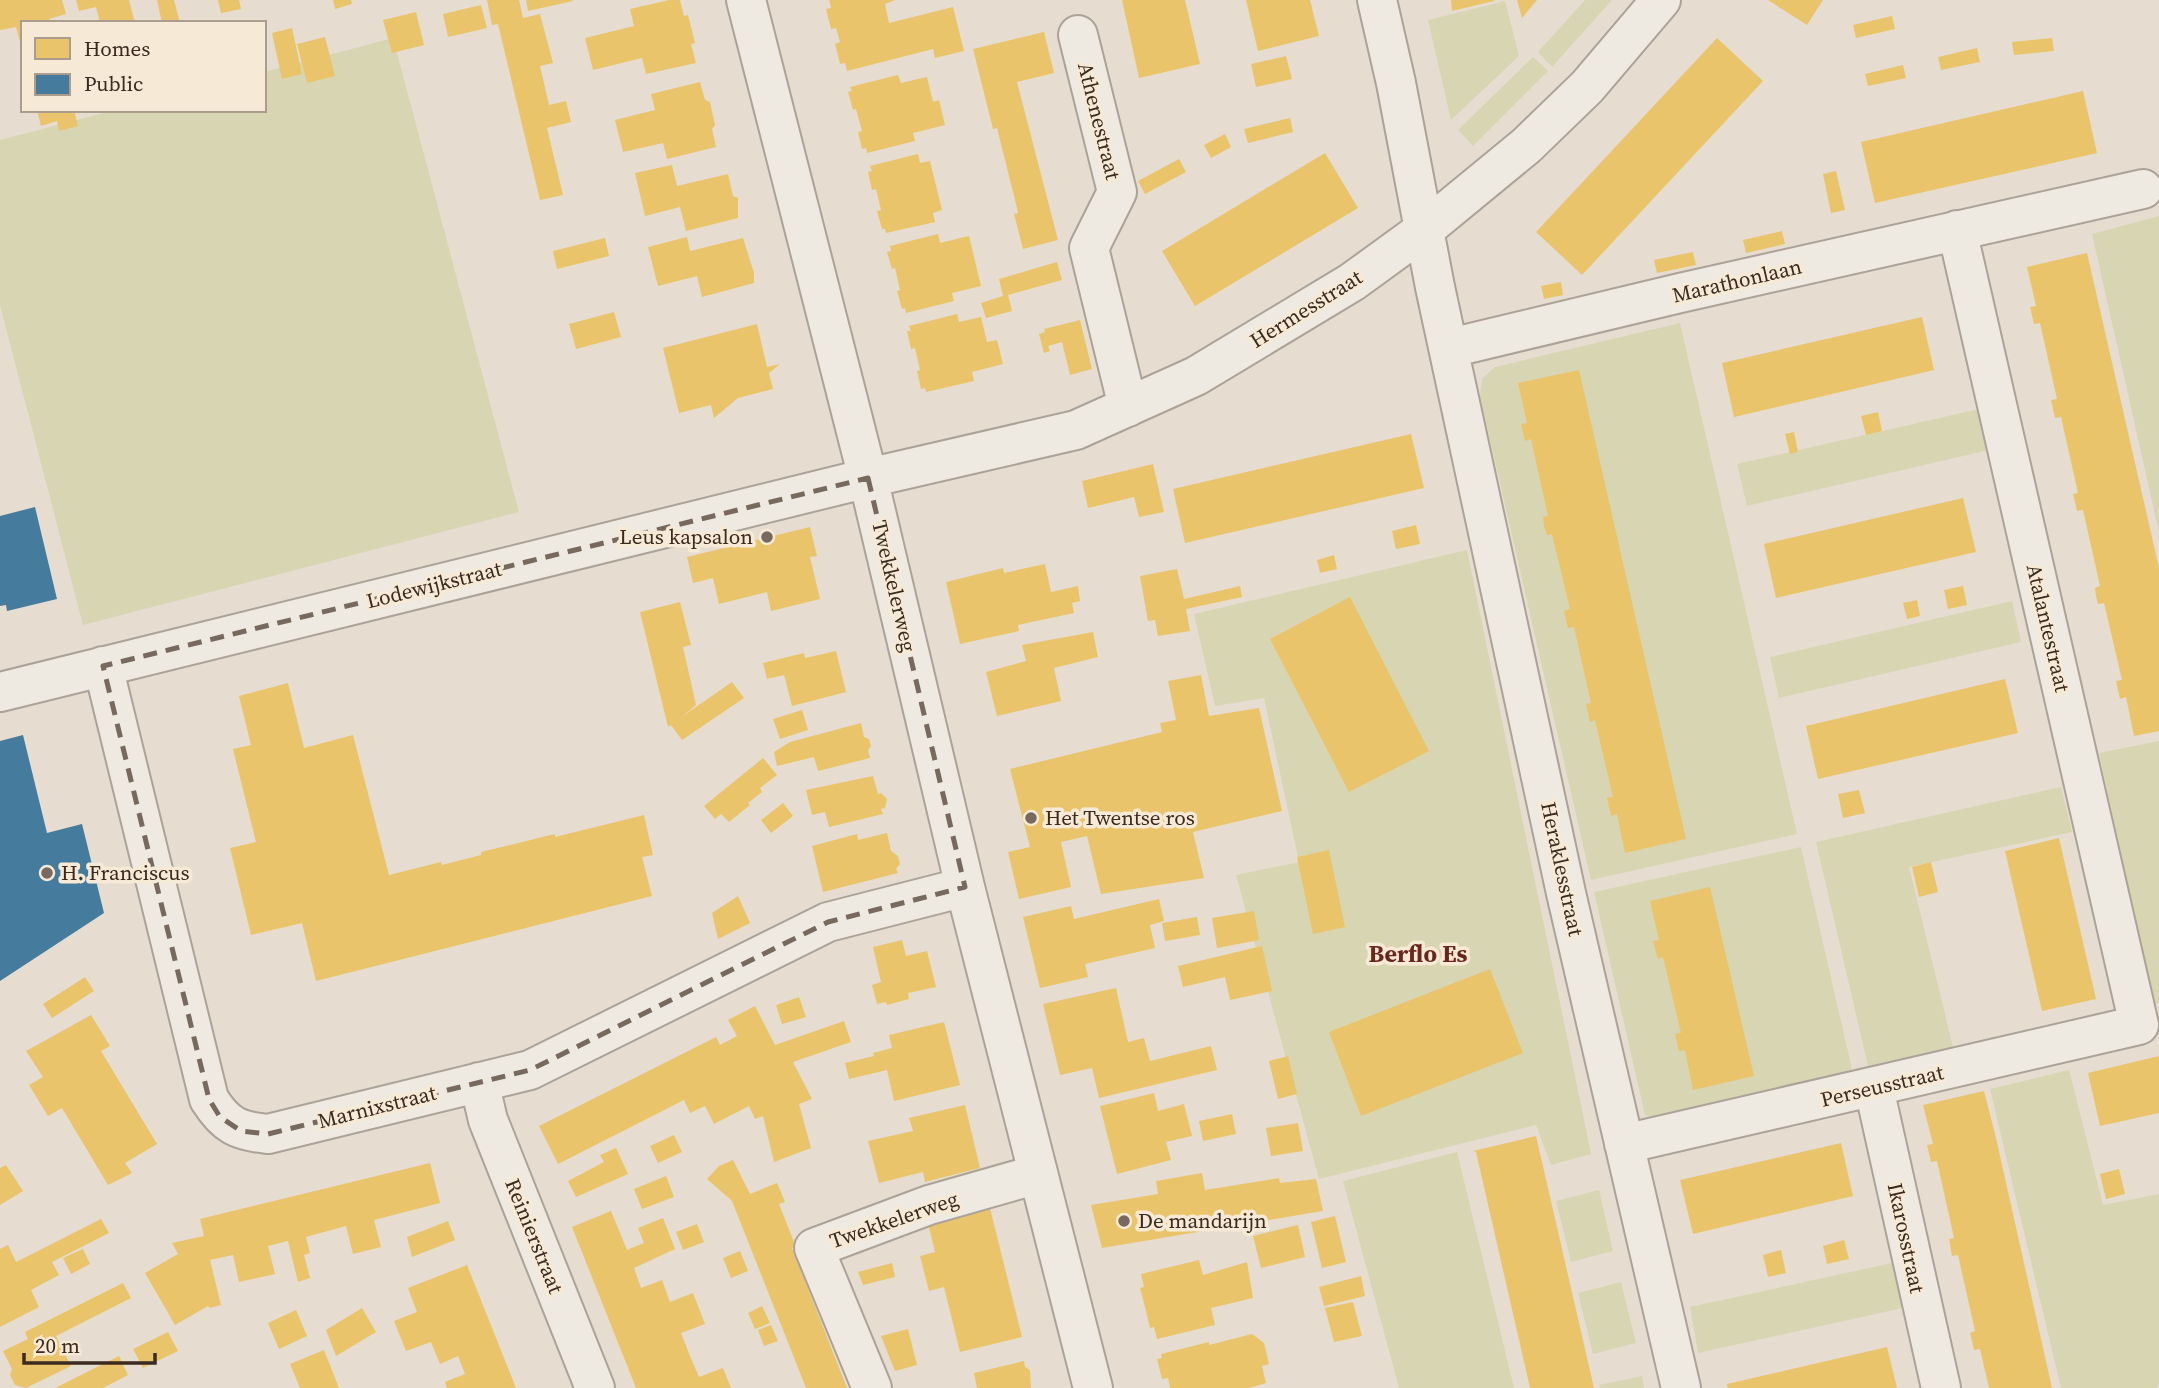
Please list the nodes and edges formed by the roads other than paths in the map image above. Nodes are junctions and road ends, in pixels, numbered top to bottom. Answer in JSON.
{"nodes":[{"id":1,"x":746,"y":0,"type":"edge"},
{"id":2,"x":1377,"y":0,"type":"edge"},
{"id":3,"x":1661,"y":0,"type":"edge"},
{"id":4,"x":1077,"y":35,"type":"dead end"},
{"id":5,"x":2143,"y":190,"type":"dead end"},
{"id":6,"x":1425,"y":229,"type":"junction"},
{"id":7,"x":1957,"y":230,"type":"junction"},
{"id":8,"x":1450,"y":348,"type":"junction"},
{"id":9,"x":1128,"y":407,"type":"junction"},
{"id":10,"x":868,"y":478,"type":"junction"},
{"id":11,"x":103,"y":666,"type":"junction"},
{"id":12,"x":0,"y":692,"type":"edge"},
{"id":13,"x":965,"y":887,"type":"junction"},
{"id":14,"x":2139,"y":1026,"type":"joint"},
{"id":15,"x":479,"y":1082,"type":"junction"},
{"id":16,"x":1874,"y":1088,"type":"junction"},
{"id":17,"x":1624,"y":1144,"type":"junction"},
{"id":18,"x":1038,"y":1174,"type":"junction"},
{"id":19,"x":595,"y":1388,"type":"edge"},
{"id":20,"x":872,"y":1388,"type":"edge"},
{"id":21,"x":1093,"y":1388,"type":"edge"},
{"id":22,"x":1681,"y":1388,"type":"edge"},
{"id":23,"x":1941,"y":1388,"type":"edge"}],
"edges":[{"from":1,"to":10,"type":"street","name":"Twekkelerweg"},
{"from":2,"to":6,"type":"street"},
{"from":3,"to":6,"type":"street","name":"Hermesstraat"},
{"from":4,"to":9,"type":"street","name":"Athenestraat"},
{"from":5,"to":7,"type":"street","name":"Marathonlaan"},
{"from":6,"to":8,"type":"street"},
{"from":6,"to":9,"type":"street","name":"Hermesstraat"},
{"from":7,"to":8,"type":"street","name":"Marathonlaan"},
{"from":7,"to":14,"type":"street","name":"Atalantestraat"},
{"from":8,"to":17,"type":"street","name":"Heraklesstraat"},
{"from":9,"to":10,"type":"street","name":"Hermesstraat"},
{"from":10,"to":11,"type":"street","name":"Lodewijkstraat"},
{"from":10,"to":13,"type":"street","name":"Twekkelerweg"},
{"from":11,"to":12,"type":"street","name":"Lodewijkstraat"},
{"from":11,"to":15,"type":"street","name":"Marnixstraat"},
{"from":13,"to":15,"type":"street","name":"Marnixstraat"},
{"from":13,"to":18,"type":"street","name":"Twekkelerweg"},
{"from":14,"to":16,"type":"street","name":"Perseusstraat"},
{"from":15,"to":19,"type":"street","name":"Reinierstraat"},
{"from":16,"to":17,"type":"street","name":"Perseusstraat"},
{"from":16,"to":23,"type":"street","name":"Ikarosstraat"},
{"from":17,"to":22,"type":"street","name":"Heraklesstraat"},
{"from":18,"to":20,"type":"street","name":"Twekkelerweg"},
{"from":18,"to":21,"type":"street","name":"Twekkelerweg"}]}
